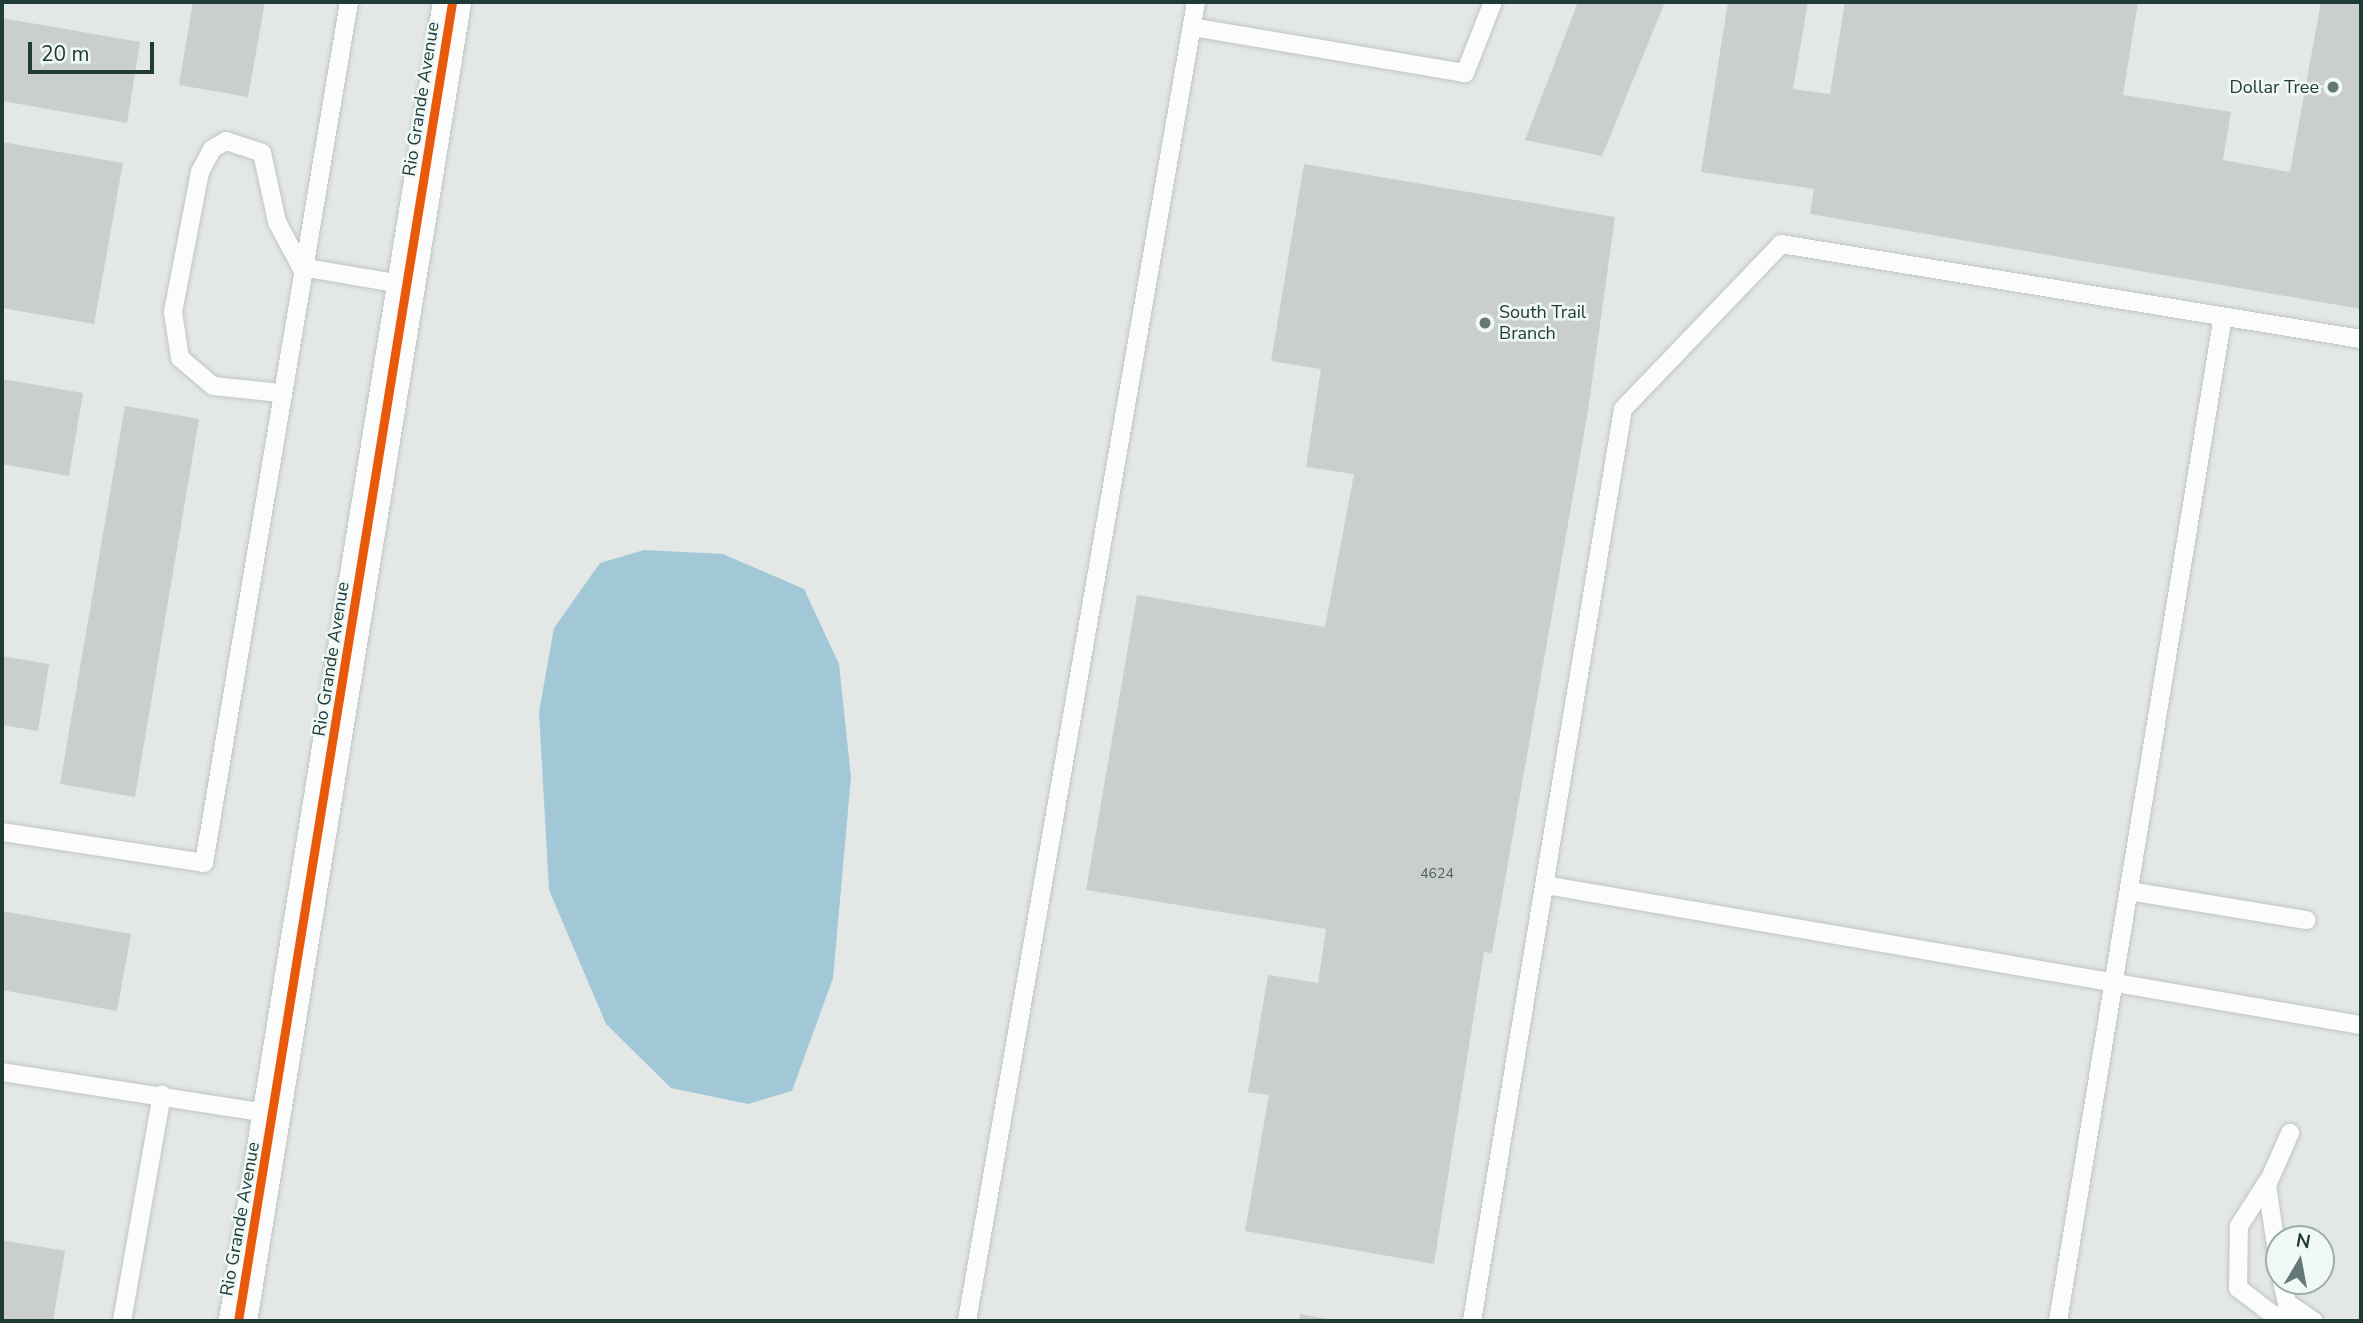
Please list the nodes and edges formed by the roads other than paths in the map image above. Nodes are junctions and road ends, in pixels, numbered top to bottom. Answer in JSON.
{"nodes":[{"id":1,"x":349,"y":2,"type":"edge"},
{"id":2,"x":452,"y":2,"type":"edge"},
{"id":3,"x":1196,"y":2,"type":"edge"},
{"id":4,"x":1493,"y":2,"type":"edge"},
{"id":5,"x":1192,"y":27,"type":"junction"},
{"id":6,"x":301,"y":267,"type":"junction"},
{"id":7,"x":407,"y":285,"type":"junction"},
{"id":8,"x":2223,"y":316,"type":"junction"},
{"id":9,"x":2361,"y":339,"type":"edge"},
{"id":10,"x":280,"y":393,"type":"junction"},
{"id":11,"x":2,"y":832,"type":"edge"},
{"id":12,"x":1545,"y":885,"type":"junction"},
{"id":13,"x":2129,"y":891,"type":"junction"},
{"id":14,"x":2307,"y":920,"type":"dead end"},
{"id":15,"x":2115,"y":982,"type":"junction"},
{"id":16,"x":2361,"y":1025,"type":"edge"},
{"id":17,"x":2,"y":1072,"type":"edge"},
{"id":18,"x":162,"y":1094,"type":"junction"},
{"id":19,"x":274,"y":1114,"type":"junction"},
{"id":20,"x":2290,"y":1133,"type":"dead end"},
{"id":21,"x":2268,"y":1181,"type":"junction"},
{"id":22,"x":2274,"y":1225,"type":"edge"},
{"id":23,"x":2285,"y":1295,"type":"edge"},
{"id":24,"x":122,"y":1321,"type":"edge"},
{"id":25,"x":238,"y":1321,"type":"edge"},
{"id":26,"x":967,"y":1321,"type":"edge"},
{"id":27,"x":1472,"y":1321,"type":"edge"},
{"id":28,"x":2059,"y":1321,"type":"edge"},
{"id":29,"x":2298,"y":1321,"type":"edge"},
{"id":30,"x":2314,"y":1321,"type":"edge"}],
"edges":[{"from":1,"to":6,"type":"lane"},
{"from":2,"to":7,"type":"street","name":"Rio Grande Avenue"},
{"from":3,"to":5,"type":"lane"},
{"from":4,"to":5,"type":"lane"},
{"from":5,"to":26,"type":"lane"},
{"from":6,"to":7,"type":"lane"},
{"from":6,"to":10,"type":"lane"},
{"from":6,"to":10,"type":"lane"},
{"from":7,"to":19,"type":"street","name":"Rio Grande Avenue"},
{"from":8,"to":9,"type":"lane"},
{"from":8,"to":12,"type":"lane"},
{"from":8,"to":13,"type":"lane"},
{"from":10,"to":11,"type":"lane"},
{"from":12,"to":15,"type":"lane"},
{"from":12,"to":27,"type":"lane"},
{"from":13,"to":14,"type":"lane"},
{"from":13,"to":15,"type":"lane"},
{"from":15,"to":16,"type":"lane"},
{"from":15,"to":28,"type":"lane"},
{"from":17,"to":18,"type":"lane"},
{"from":18,"to":19,"type":"lane"},
{"from":18,"to":24,"type":"lane"},
{"from":19,"to":25,"type":"street","name":"Rio Grande Avenue"},
{"from":20,"to":21,"type":"lane"},
{"from":21,"to":22,"type":"lane"},
{"from":21,"to":29,"type":"lane"},
{"from":23,"to":30,"type":"lane"}]}
